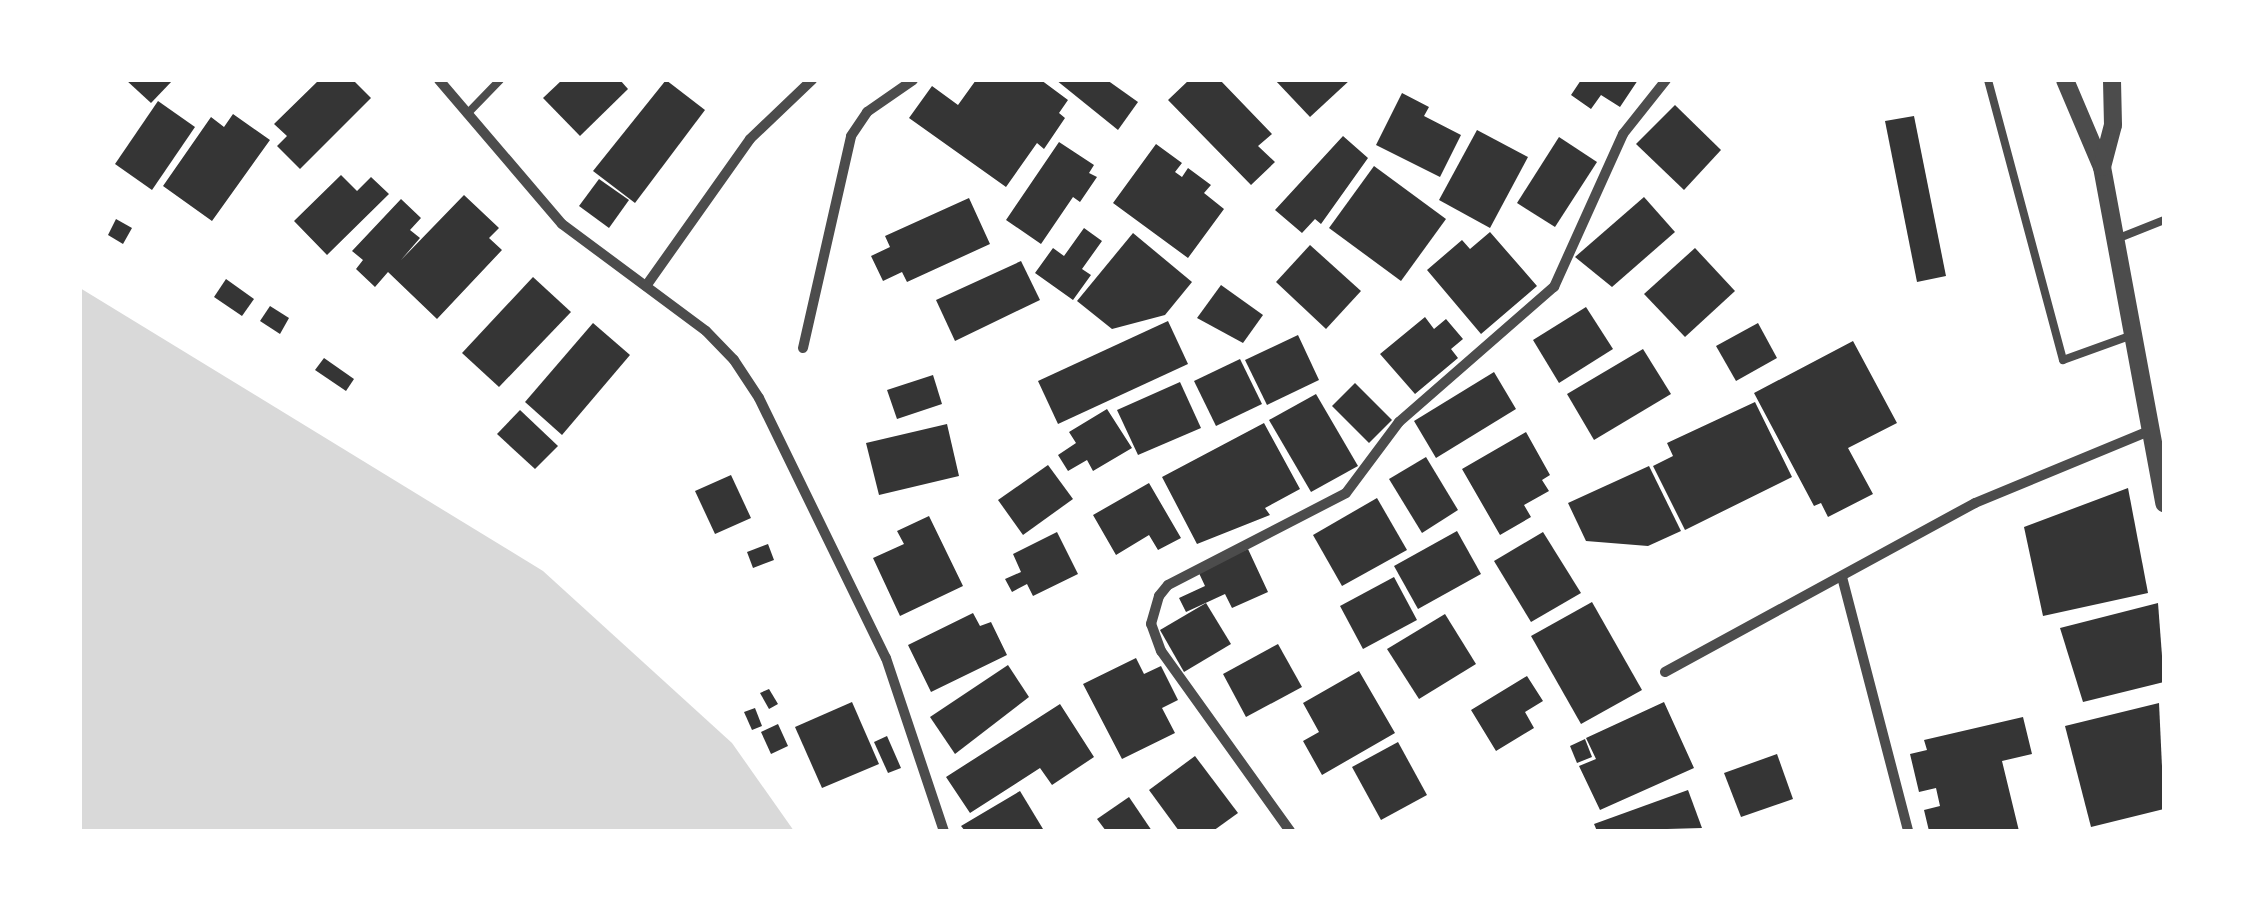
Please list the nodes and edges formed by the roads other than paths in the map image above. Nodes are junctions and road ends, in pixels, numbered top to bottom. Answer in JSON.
{"nodes":[{"id":1,"x":440,"y":80,"type":"edge"},
{"id":2,"x":500,"y":80,"type":"edge"},
{"id":3,"x":812,"y":80,"type":"edge"},
{"id":4,"x":912,"y":80,"type":"edge"},
{"id":5,"x":1666,"y":80,"type":"edge"},
{"id":6,"x":1988,"y":80,"type":"edge"},
{"id":7,"x":2065,"y":80,"type":"edge"},
{"id":8,"x":2112,"y":80,"type":"edge"},
{"id":9,"x":466,"y":114,"type":"junction"},
{"id":10,"x":2102,"y":166,"type":"junction"},
{"id":11,"x":2164,"y":220,"type":"edge"},
{"id":12,"x":2118,"y":238,"type":"junction"},
{"id":13,"x":646,"y":286,"type":"junction"},
{"id":14,"x":2132,"y":335,"type":"junction"},
{"id":15,"x":803,"y":348,"type":"dead end"},
{"id":16,"x":2148,"y":431,"type":"junction"},
{"id":17,"x":2164,"y":502,"type":"edge"},
{"id":18,"x":1842,"y":577,"type":"junction"},
{"id":19,"x":1665,"y":672,"type":"dead end"},
{"id":20,"x":944,"y":831,"type":"edge"},
{"id":21,"x":1290,"y":831,"type":"edge"},
{"id":22,"x":1908,"y":831,"type":"edge"}],
"edges":[{"from":1,"to":9,"type":"street"},
{"from":2,"to":9,"type":"lane"},
{"from":3,"to":13,"type":"street"},
{"from":4,"to":15,"type":"street"},
{"from":5,"to":21,"type":"street"},
{"from":6,"to":14,"type":"lane"},
{"from":7,"to":10,"type":"street"},
{"from":8,"to":10,"type":"street"},
{"from":9,"to":13,"type":"street"},
{"from":10,"to":12,"type":"street"},
{"from":11,"to":12,"type":"lane"},
{"from":12,"to":14,"type":"street"},
{"from":13,"to":20,"type":"street"},
{"from":14,"to":16,"type":"street"},
{"from":16,"to":17,"type":"street"},
{"from":16,"to":18,"type":"street"},
{"from":18,"to":19,"type":"street"},
{"from":18,"to":22,"type":"street"}]}
